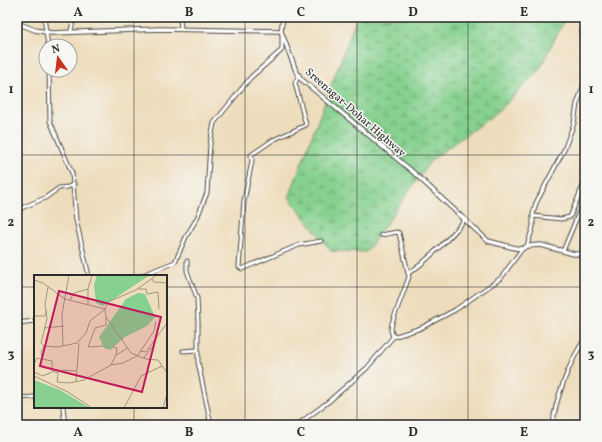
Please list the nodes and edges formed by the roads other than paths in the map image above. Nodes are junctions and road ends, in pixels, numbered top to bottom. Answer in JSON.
{"nodes":[{"id":1,"x":44,"y":17,"type":"edge"},
{"id":2,"x":74,"y":17,"type":"edge"},
{"id":3,"x":180,"y":17,"type":"edge"},
{"id":4,"x":283,"y":17,"type":"edge"},
{"id":5,"x":17,"y":23,"type":"edge"},
{"id":6,"x":182,"y":29,"type":"junction"},
{"id":7,"x":71,"y":31,"type":"junction"},
{"id":8,"x":582,"y":31,"type":"dead end"},
{"id":9,"x":47,"y":32,"type":"junction"},
{"id":10,"x":282,"y":32,"type":"junction"},
{"id":11,"x":47,"y":38,"type":"edge"},
{"id":12,"x":585,"y":58,"type":"edge"},
{"id":13,"x":298,"y":77,"type":"junction"},
{"id":14,"x":49,"y":78,"type":"edge"},
{"id":15,"x":585,"y":81,"type":"edge"},
{"id":16,"x":585,"y":183,"type":"edge"},
{"id":17,"x":74,"y":184,"type":"junction"},
{"id":18,"x":584,"y":201,"type":"edge"},
{"id":19,"x":17,"y":210,"type":"edge"},
{"id":20,"x":533,"y":216,"type":"junction"},
{"id":21,"x":465,"y":219,"type":"junction"},
{"id":22,"x":381,"y":235,"type":"dead end"},
{"id":23,"x":321,"y":241,"type":"dead end"},
{"id":24,"x":527,"y":246,"type":"junction"},
{"id":25,"x":522,"y":249,"type":"junction"},
{"id":26,"x":563,"y":251,"type":"junction"},
{"id":27,"x":585,"y":254,"type":"edge"},
{"id":28,"x":187,"y":261,"type":"dead end"},
{"id":29,"x":408,"y":273,"type":"junction"},
{"id":30,"x":89,"y":275,"type":"edge"},
{"id":31,"x":142,"y":275,"type":"edge"},
{"id":32,"x":34,"y":321,"type":"edge"},
{"id":33,"x":17,"y":323,"type":"edge"},
{"id":34,"x":393,"y":337,"type":"junction"},
{"id":35,"x":585,"y":339,"type":"edge"},
{"id":36,"x":198,"y":350,"type":"junction"},
{"id":37,"x":183,"y":351,"type":"dead end"},
{"id":38,"x":17,"y":398,"type":"edge"},
{"id":39,"x":34,"y":398,"type":"edge"},
{"id":40,"x":63,"y":408,"type":"edge"},
{"id":41,"x":210,"y":421,"type":"junction"},
{"id":42,"x":65,"y":425,"type":"edge"},
{"id":43,"x":199,"y":425,"type":"edge"},
{"id":44,"x":211,"y":425,"type":"edge"},
{"id":45,"x":297,"y":425,"type":"edge"},
{"id":46,"x":553,"y":425,"type":"edge"}],
"edges":[{"from":1,"to":9,"type":"street"},
{"from":2,"to":7,"type":"street"},
{"from":3,"to":6,"type":"street"},
{"from":4,"to":10,"type":"street"},
{"from":5,"to":9,"type":"main road"},
{"from":6,"to":7,"type":"main road"},
{"from":6,"to":10,"type":"main road"},
{"from":7,"to":9,"type":"main road"},
{"from":8,"to":12,"type":"street"},
{"from":9,"to":11,"type":"street"},
{"from":10,"to":13,"type":"main road","name":"Sreenagar-Dohar Highway"},
{"from":10,"to":31,"type":"street"},
{"from":13,"to":21,"type":"main road","name":"Sreenagar-Dohar Highway"},
{"from":13,"to":23,"type":"street"},
{"from":14,"to":17,"type":"street"},
{"from":15,"to":20,"type":"street"},
{"from":16,"to":20,"type":"street"},
{"from":17,"to":19,"type":"street"},
{"from":17,"to":30,"type":"street"},
{"from":18,"to":26,"type":"street"},
{"from":20,"to":24,"type":"street"},
{"from":21,"to":25,"type":"main road","name":"Sreenagar-Dohar Highway"},
{"from":21,"to":29,"type":"street"},
{"from":22,"to":29,"type":"street"},
{"from":24,"to":25,"type":"main road"},
{"from":24,"to":26,"type":"main road"},
{"from":25,"to":34,"type":"street"},
{"from":26,"to":27,"type":"main road"},
{"from":28,"to":36,"type":"street"},
{"from":29,"to":34,"type":"street"},
{"from":32,"to":33,"type":"street"},
{"from":34,"to":45,"type":"street"},
{"from":35,"to":46,"type":"street"},
{"from":36,"to":37,"type":"street"},
{"from":36,"to":41,"type":"street"},
{"from":38,"to":39,"type":"street"},
{"from":40,"to":42,"type":"street"},
{"from":41,"to":43,"type":"street"},
{"from":41,"to":44,"type":"street"}]}
